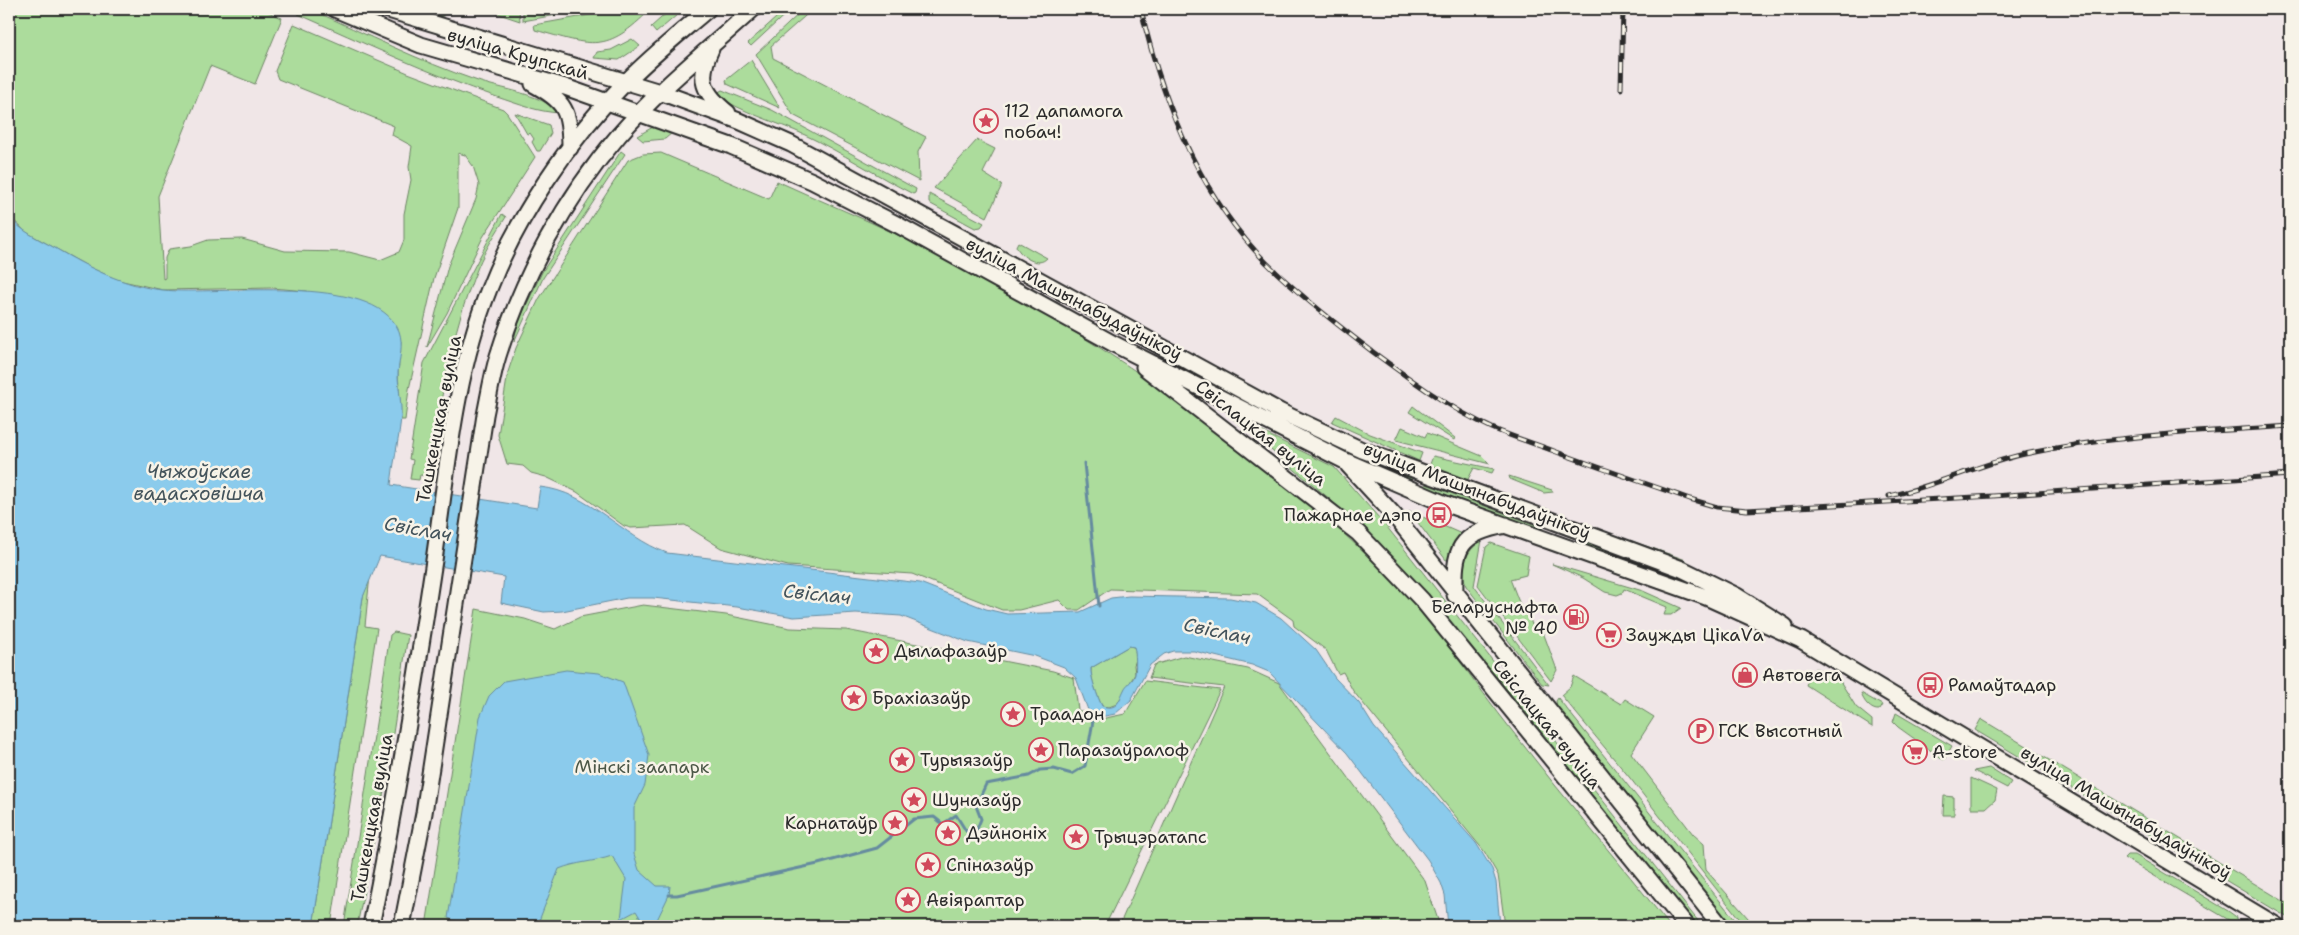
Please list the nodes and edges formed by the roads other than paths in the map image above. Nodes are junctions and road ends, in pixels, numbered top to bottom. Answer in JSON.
{"nodes":[{"id":1,"x":335,"y":9,"type":"edge"},
{"id":2,"x":385,"y":9,"type":"edge"},
{"id":3,"x":708,"y":9,"type":"edge"},
{"id":4,"x":753,"y":9,"type":"edge"},
{"id":5,"x":712,"y":46,"type":"junction"},
{"id":6,"x":516,"y":74,"type":"junction"},
{"id":7,"x":626,"y":81,"type":"junction"},
{"id":8,"x":660,"y":92,"type":"junction"},
{"id":9,"x":608,"y":101,"type":"junction"},
{"id":10,"x":641,"y":113,"type":"junction"},
{"id":11,"x":739,"y":121,"type":"junction"},
{"id":12,"x":570,"y":148,"type":"junction"},
{"id":13,"x":816,"y":183,"type":"junction"},
{"id":14,"x":891,"y":198,"type":"junction"},
{"id":15,"x":1114,"y":344,"type":"junction"},
{"id":16,"x":1281,"y":412,"type":"junction"},
{"id":17,"x":1343,"y":460,"type":"junction"},
{"id":18,"x":1506,"y":525,"type":"junction"},
{"id":19,"x":1456,"y":595,"type":"junction"},
{"id":20,"x":1801,"y":640,"type":"junction"},
{"id":21,"x":371,"y":926,"type":"edge"},
{"id":22,"x":402,"y":926,"type":"edge"},
{"id":23,"x":1687,"y":926,"type":"edge"},
{"id":24,"x":1721,"y":926,"type":"edge"},
{"id":25,"x":2277,"y":926,"type":"edge"}],
"edges":[{"from":1,"to":6,"type":"main road","name":"вуліца Крупскай"},
{"from":2,"to":7,"type":"main road","name":"вуліца Крупскай"},
{"from":3,"to":7,"type":"main road","name":"Ташкенцкая вуліца"},
{"from":4,"to":5,"type":"main road"},
{"from":5,"to":8,"type":"main road"},
{"from":5,"to":11,"type":"main road"},
{"from":6,"to":9,"type":"main road","name":"вуліца Крупскай"},
{"from":6,"to":12,"type":"main road"},
{"from":7,"to":8,"type":"main road","name":"вуліца Машынабудаўнікоў"},
{"from":7,"to":9,"type":"main road","name":"Ташкенцкая вуліца"},
{"from":8,"to":10,"type":"main road"},
{"from":8,"to":11,"type":"main road","name":"вуліца Машынабудаўнікоў"},
{"from":9,"to":10,"type":"main road","name":"вуліца Машынабудаўнікоў"},
{"from":9,"to":12,"type":"main road","name":"Ташкенцкая вуліца"},
{"from":10,"to":13,"type":"main road","name":"вуліца Машынабудаўнікоў"},
{"from":10,"to":22,"type":"main road"},
{"from":11,"to":14,"type":"main road","name":"вуліца Машынабудаўнікоў"},
{"from":12,"to":21,"type":"main road","name":"Ташкенцкая вуліца"},
{"from":13,"to":14,"type":"main road"},
{"from":13,"to":15,"type":"main road","name":"вуліца Машынабудаўнікоў"},
{"from":14,"to":16,"type":"main road","name":"вуліца Машынабудаўнікоў"},
{"from":15,"to":17,"type":"main road","name":"вуліца Машынабудаўнікоў"},
{"from":15,"to":23,"type":"main road","name":"Свіслацкая вуліца"},
{"from":16,"to":17,"type":"main road","name":"Свіслацкая вуліца"},
{"from":16,"to":20,"type":"main road","name":"вуліца Машынабудаўнікоў"},
{"from":17,"to":18,"type":"main road","name":"вуліца Машынабудаўнікоў"},
{"from":17,"to":19,"type":"main road","name":"Свіслацкая вуліца"},
{"from":18,"to":19,"type":"main road"},
{"from":18,"to":20,"type":"main road","name":"вуліца Машынабудаўнікоў"},
{"from":19,"to":24,"type":"main road","name":"Свіслацкая вуліца"},
{"from":20,"to":25,"type":"main road","name":"вуліца Машынабудаўнікоў"}]}
